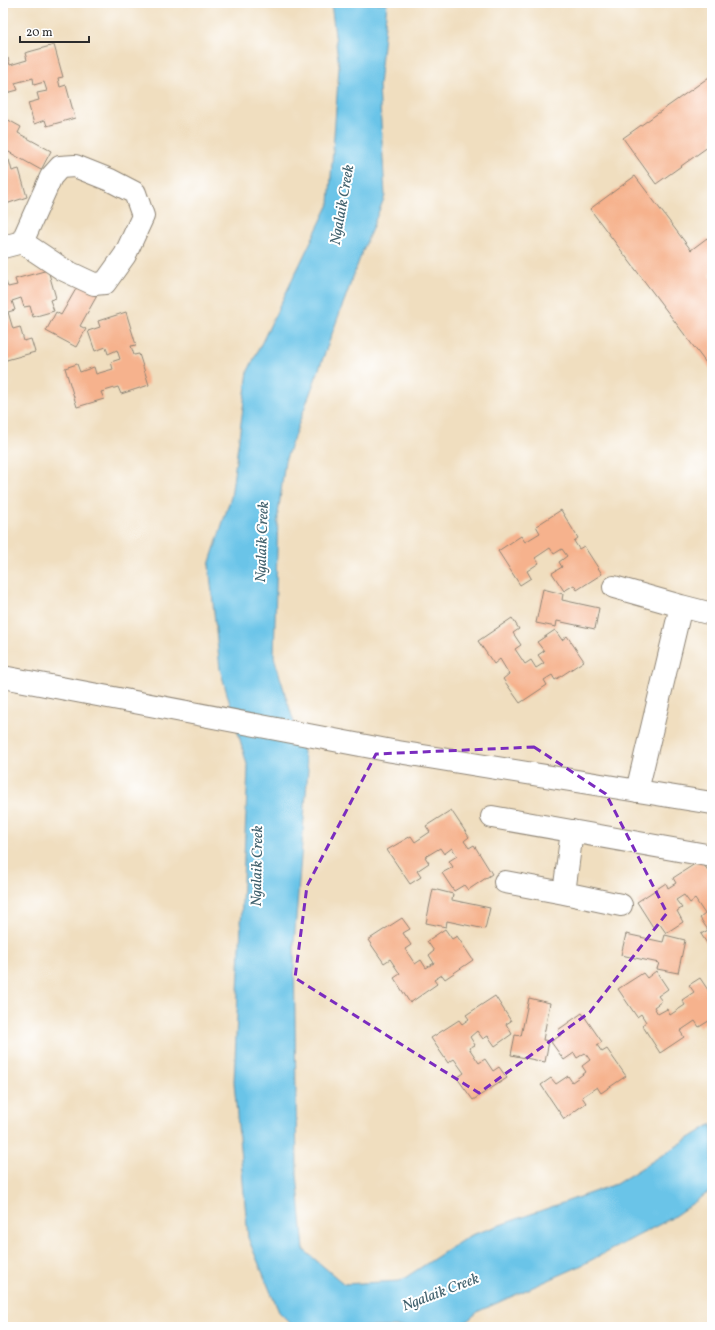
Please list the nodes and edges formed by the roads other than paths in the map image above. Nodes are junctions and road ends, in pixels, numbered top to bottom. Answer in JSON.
{"nodes":[{"id":1,"x":13,"y":244,"type":"edge"},
{"id":2,"x":614,"y":587,"type":"dead end"},
{"id":3,"x":681,"y":606,"type":"junction"},
{"id":4,"x":712,"y":614,"type":"edge"},
{"id":5,"x":3,"y":678,"type":"edge"},
{"id":6,"x":637,"y":790,"type":"junction"},
{"id":7,"x":712,"y":803,"type":"edge"},
{"id":8,"x":492,"y":817,"type":"dead end"},
{"id":9,"x":572,"y":831,"type":"junction"},
{"id":10,"x":712,"y":856,"type":"edge"},
{"id":11,"x":505,"y":882,"type":"dead end"},
{"id":12,"x":564,"y":893,"type":"junction"},
{"id":13,"x":621,"y":905,"type":"dead end"}],
"edges":[{"from":1,"to":1,"type":"street"},
{"from":2,"to":3,"type":"street"},
{"from":3,"to":4,"type":"street"},
{"from":3,"to":6,"type":"street"},
{"from":5,"to":6,"type":"street"},
{"from":6,"to":7,"type":"street"},
{"from":8,"to":9,"type":"street"},
{"from":9,"to":10,"type":"street"},
{"from":9,"to":12,"type":"street"},
{"from":11,"to":12,"type":"street"},
{"from":12,"to":13,"type":"street"}]}
